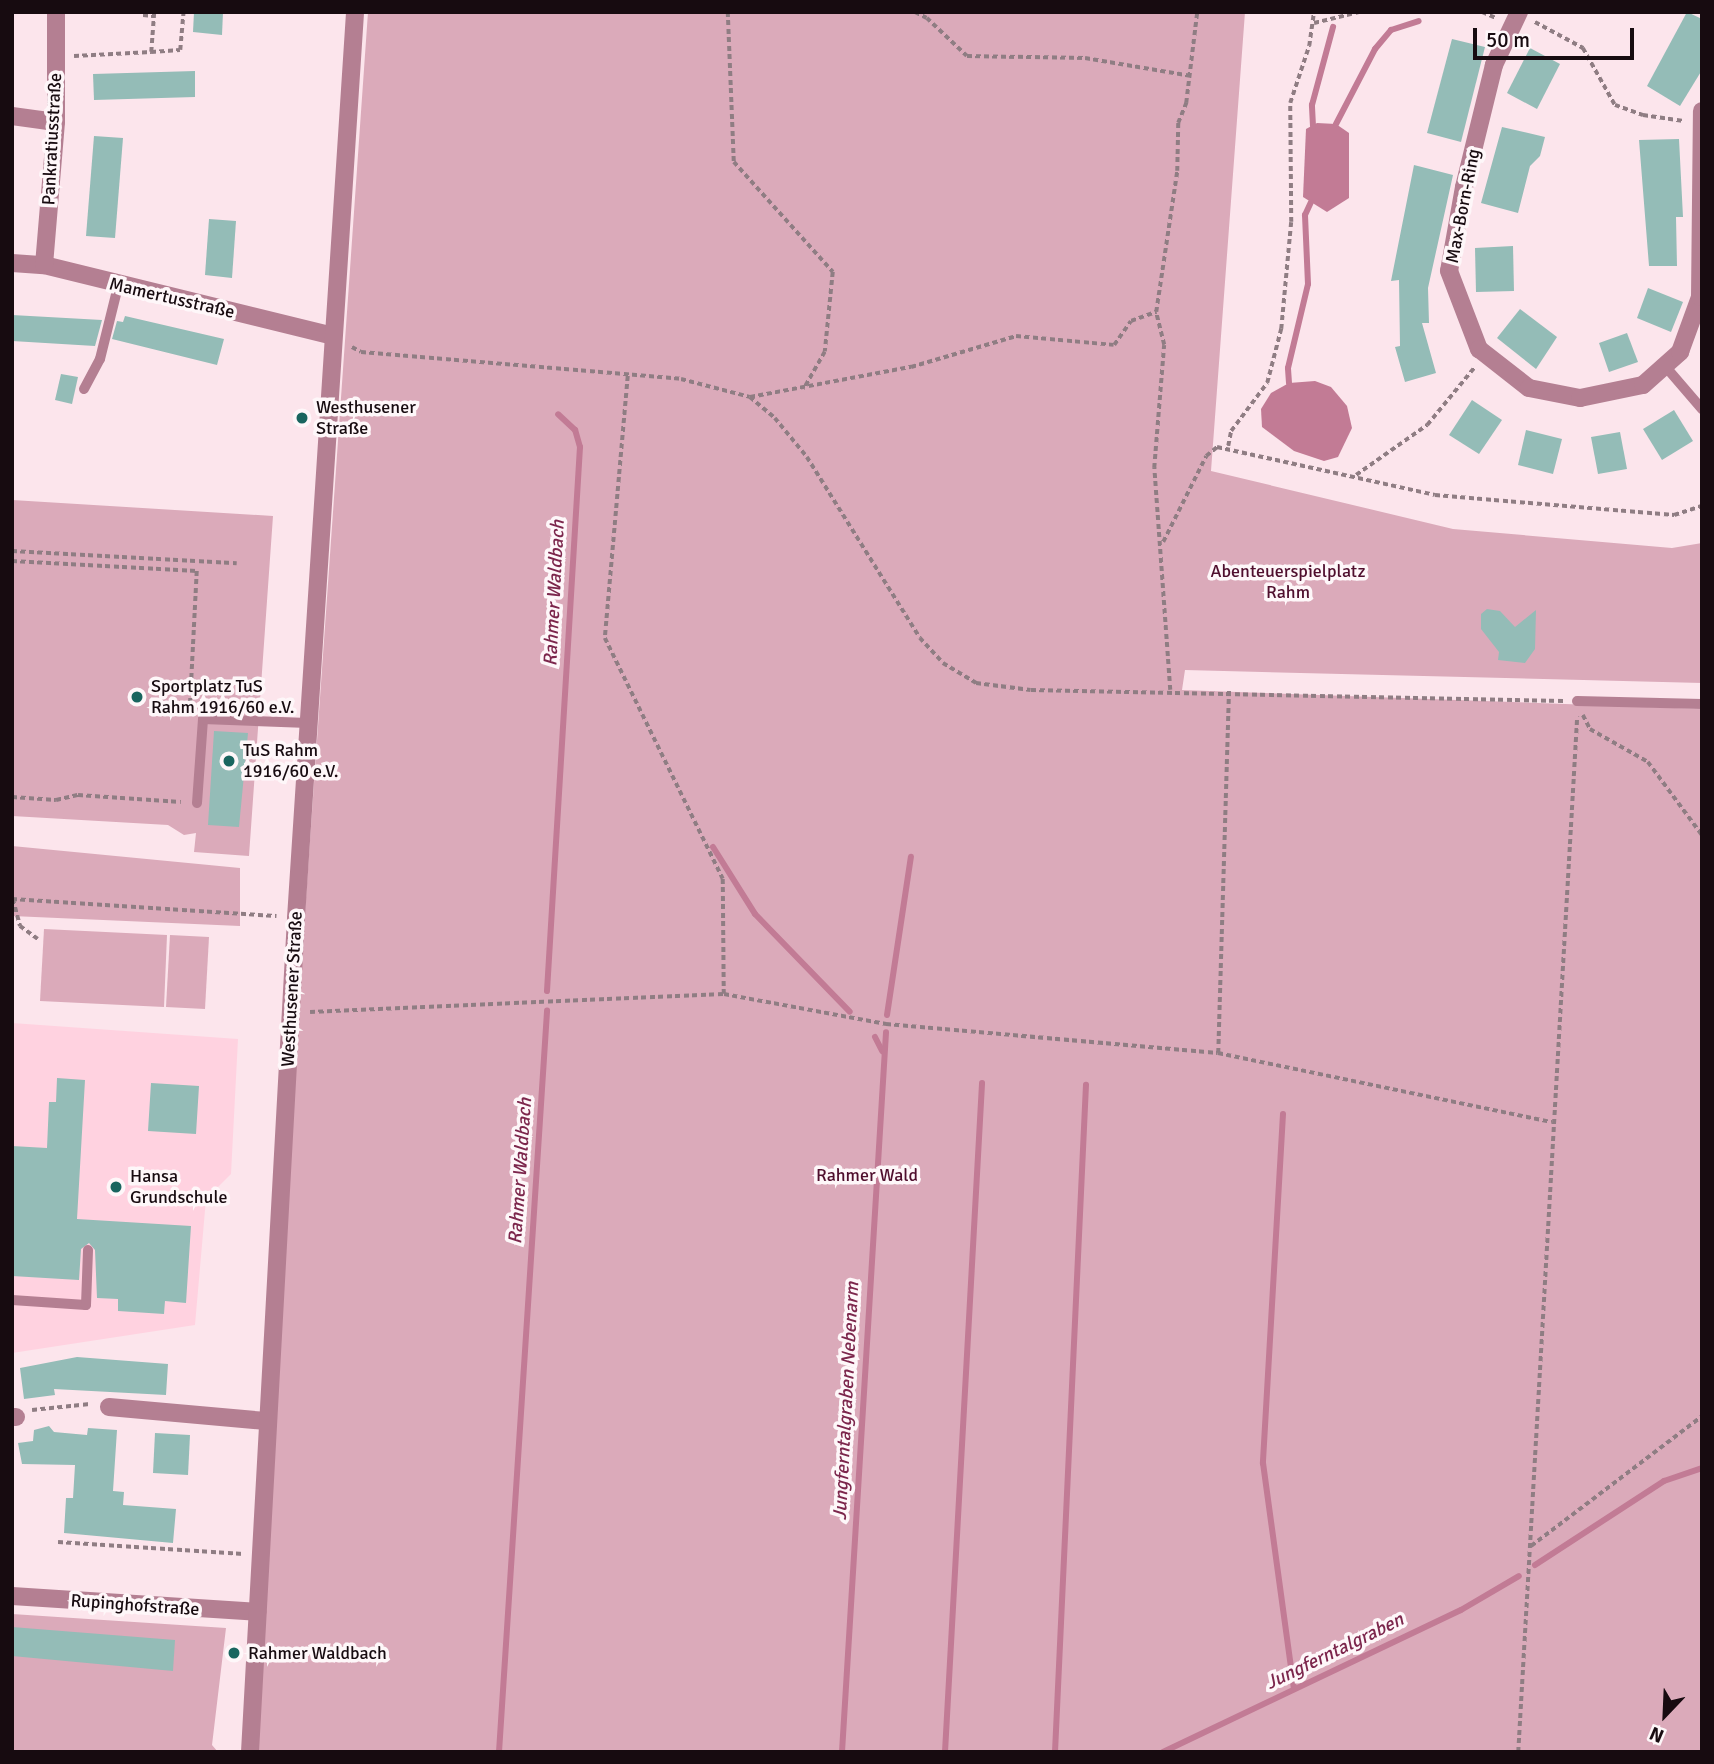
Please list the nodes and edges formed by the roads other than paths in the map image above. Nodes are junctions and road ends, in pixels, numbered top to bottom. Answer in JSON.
{"nodes":[{"id":1,"x":56,"y":12,"type":"edge"},
{"id":2,"x":355,"y":12,"type":"edge"},
{"id":3,"x":1518,"y":13,"type":"edge"},
{"id":4,"x":12,"y":116,"type":"edge"},
{"id":5,"x":1701,"y":117,"type":"edge"},
{"id":6,"x":56,"y":122,"type":"junction"},
{"id":7,"x":1701,"y":158,"type":"edge"},
{"id":8,"x":12,"y":263,"type":"edge"},
{"id":9,"x":44,"y":265,"type":"junction"},
{"id":10,"x":118,"y":286,"type":"junction"},
{"id":11,"x":1701,"y":297,"type":"edge"},
{"id":12,"x":332,"y":336,"type":"junction"},
{"id":13,"x":1665,"y":366,"type":"junction"},
{"id":14,"x":84,"y":389,"type":"dead end"},
{"id":15,"x":1702,"y":409,"type":"edge"},
{"id":16,"x":1577,"y":701,"type":"road end"},
{"id":17,"x":1702,"y":704,"type":"edge"},
{"id":18,"x":308,"y":723,"type":"junction"},
{"id":19,"x":197,"y":803,"type":"road end"},
{"id":20,"x":88,"y":1250,"type":"dead end"},
{"id":21,"x":12,"y":1300,"type":"edge"},
{"id":22,"x":110,"y":1408,"type":"road end"},
{"id":23,"x":266,"y":1421,"type":"junction"},
{"id":24,"x":12,"y":1596,"type":"edge"},
{"id":25,"x":257,"y":1612,"type":"junction"},
{"id":26,"x":250,"y":1752,"type":"edge"}],
"edges":[{"from":1,"to":6,"type":"street","name":"Pankratiusstraße"},
{"from":2,"to":12,"type":"street","name":"Westhusener Straße"},
{"from":3,"to":13,"type":"street","name":"Max-Born-Ring"},
{"from":4,"to":6,"type":"street"},
{"from":5,"to":7,"type":"street","name":"Max-Born-Ring"},
{"from":6,"to":9,"type":"street","name":"Pankratiusstraße"},
{"from":7,"to":11,"type":"street","name":"Max-Born-Ring"},
{"from":8,"to":9,"type":"street","name":"Mamertusstraße"},
{"from":9,"to":10,"type":"street","name":"Mamertusstraße"},
{"from":10,"to":12,"type":"street","name":"Mamertusstraße"},
{"from":10,"to":14,"type":"lane"},
{"from":11,"to":13,"type":"street","name":"Max-Born-Ring"},
{"from":12,"to":18,"type":"street","name":"Westhusener Straße"},
{"from":13,"to":15,"type":"lane"},
{"from":16,"to":17,"type":"lane"},
{"from":18,"to":19,"type":"lane"},
{"from":18,"to":23,"type":"street","name":"Westhusener Straße"},
{"from":20,"to":21,"type":"lane"},
{"from":22,"to":23,"type":"street"},
{"from":23,"to":25,"type":"street","name":"Westhusener Straße"},
{"from":24,"to":25,"type":"street","name":"Rupinghofstraße"},
{"from":25,"to":26,"type":"street","name":"Westhusener Straße"}]}
